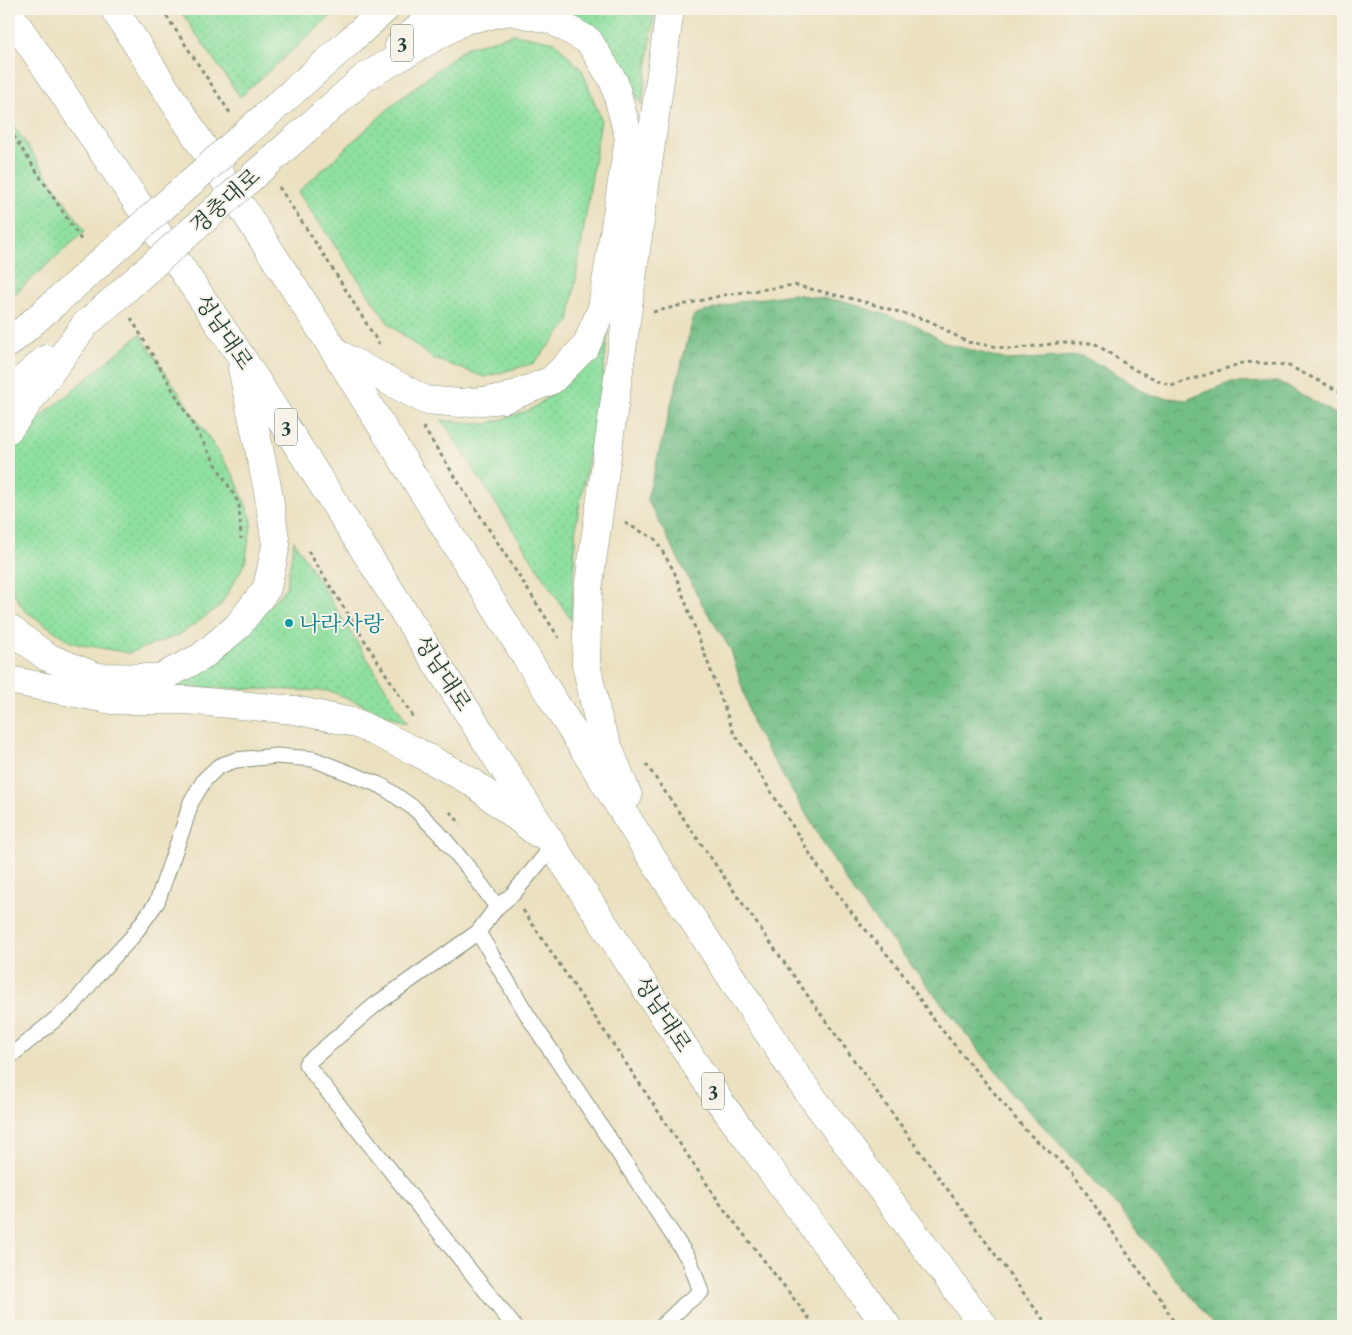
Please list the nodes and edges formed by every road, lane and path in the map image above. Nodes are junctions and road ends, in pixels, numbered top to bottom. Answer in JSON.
{"nodes":[{"id":1,"x":162,"y":9,"type":"edge"},
{"id":2,"x":375,"y":9,"type":"edge"},
{"id":3,"x":385,"y":9,"type":"edge"},
{"id":4,"x":439,"y":9,"type":"edge"},
{"id":5,"x":670,"y":9,"type":"edge"},
{"id":6,"x":9,"y":14,"type":"edge"},
{"id":7,"x":122,"y":15,"type":"edge"},
{"id":8,"x":351,"y":40,"type":"junction"},
{"id":9,"x":9,"y":41,"type":"edge"},
{"id":10,"x":42,"y":60,"type":"junction"},
{"id":11,"x":365,"y":77,"type":"junction"},
{"id":12,"x":232,"y":115,"type":"dead end"},
{"id":13,"x":9,"y":129,"type":"edge"},
{"id":14,"x":275,"y":181,"type":"dead end"},
{"id":15,"x":85,"y":246,"type":"dead end"},
{"id":16,"x":57,"y":301,"type":"junction"},
{"id":17,"x":128,"y":313,"type":"dead end"},
{"id":18,"x":626,"y":319,"type":"junction"},
{"id":19,"x":9,"y":325,"type":"edge"},
{"id":20,"x":85,"y":325,"type":"junction"},
{"id":21,"x":9,"y":343,"type":"edge"},
{"id":22,"x":380,"y":346,"type":"dead end"},
{"id":23,"x":238,"y":352,"type":"junction"},
{"id":24,"x":336,"y":353,"type":"junction"},
{"id":25,"x":9,"y":392,"type":"edge"},
{"id":26,"x":1343,"y":392,"type":"edge"},
{"id":27,"x":423,"y":428,"type":"dead end"},
{"id":28,"x":9,"y":429,"type":"edge"},
{"id":29,"x":621,"y":531,"type":"dead end"},
{"id":30,"x":241,"y":539,"type":"dead end"},
{"id":31,"x":308,"y":551,"type":"dead end"},
{"id":32,"x":9,"y":628,"type":"edge"},
{"id":33,"x":564,"y":645,"type":"dead end"},
{"id":34,"x":9,"y":680,"type":"edge"},
{"id":35,"x":416,"y":722,"type":"dead end"},
{"id":36,"x":645,"y":763,"type":"dead end"},
{"id":37,"x":449,"y":811,"type":"dead end"},
{"id":38,"x":462,"y":825,"type":"dead end"},
{"id":39,"x":554,"y":846,"type":"junction"},
{"id":40,"x":652,"y":858,"type":"junction"},
{"id":41,"x":513,"y":894,"type":"junction"},
{"id":42,"x":497,"y":907,"type":"junction"},
{"id":43,"x":478,"y":932,"type":"junction"},
{"id":44,"x":9,"y":1057,"type":"edge"},
{"id":45,"x":513,"y":1325,"type":"edge"},
{"id":46,"x":662,"y":1326,"type":"edge"},
{"id":47,"x":815,"y":1326,"type":"edge"},
{"id":48,"x":887,"y":1326,"type":"edge"},
{"id":49,"x":984,"y":1326,"type":"edge"},
{"id":50,"x":1048,"y":1326,"type":"edge"},
{"id":51,"x":1176,"y":1326,"type":"edge"}],
"edges":[{"from":1,"to":12,"type":"path"},
{"from":2,"to":8,"type":"main road"},
{"from":3,"to":8,"type":"main road","name":"경충대로","number":"3"},
{"from":4,"to":11,"type":"main road","name":"경충대로","number":"3"},
{"from":5,"to":18,"type":"main road"},
{"from":6,"to":10,"type":"main road","name":"성남대로","number":"3"},
{"from":7,"to":24,"type":"main road"},
{"from":8,"to":16,"type":"main road","name":"경충대로","number":"3","bridge":true},
{"from":9,"to":10,"type":"main road"},
{"from":10,"to":23,"type":"main road","name":"성남대로","number":"3"},
{"from":11,"to":20,"type":"main road","name":"경충대로","number":"3","bridge":true},
{"from":11,"to":24,"type":"main road"},
{"from":13,"to":15,"type":"path"},
{"from":14,"to":22,"type":"path"},
{"from":16,"to":19,"type":"main road"},
{"from":16,"to":21,"type":"main road","name":"경충대로"},
{"from":17,"to":30,"type":"path"},
{"from":18,"to":26,"type":"path"},
{"from":18,"to":40,"type":"main road"},
{"from":20,"to":25,"type":"main road","name":"경충대로"},
{"from":20,"to":28,"type":"main road"},
{"from":23,"to":32,"type":"main road"},
{"from":23,"to":39,"type":"main road","name":"성남대로","number":"3"},
{"from":24,"to":40,"type":"main road"},
{"from":27,"to":33,"type":"path"},
{"from":29,"to":51,"type":"path"},
{"from":31,"to":35,"type":"path"},
{"from":34,"to":39,"type":"main road"},
{"from":36,"to":50,"type":"path"},
{"from":37,"to":38,"type":"path"},
{"from":39,"to":41,"type":"lane"},
{"from":39,"to":48,"type":"main road","name":"성남대로","number":"3"},
{"from":40,"to":49,"type":"main road"},
{"from":41,"to":42,"type":"lane"},
{"from":41,"to":47,"type":"path"},
{"from":42,"to":43,"type":"lane"},
{"from":42,"to":44,"type":"lane"},
{"from":43,"to":45,"type":"lane"},
{"from":43,"to":46,"type":"lane"}]}
